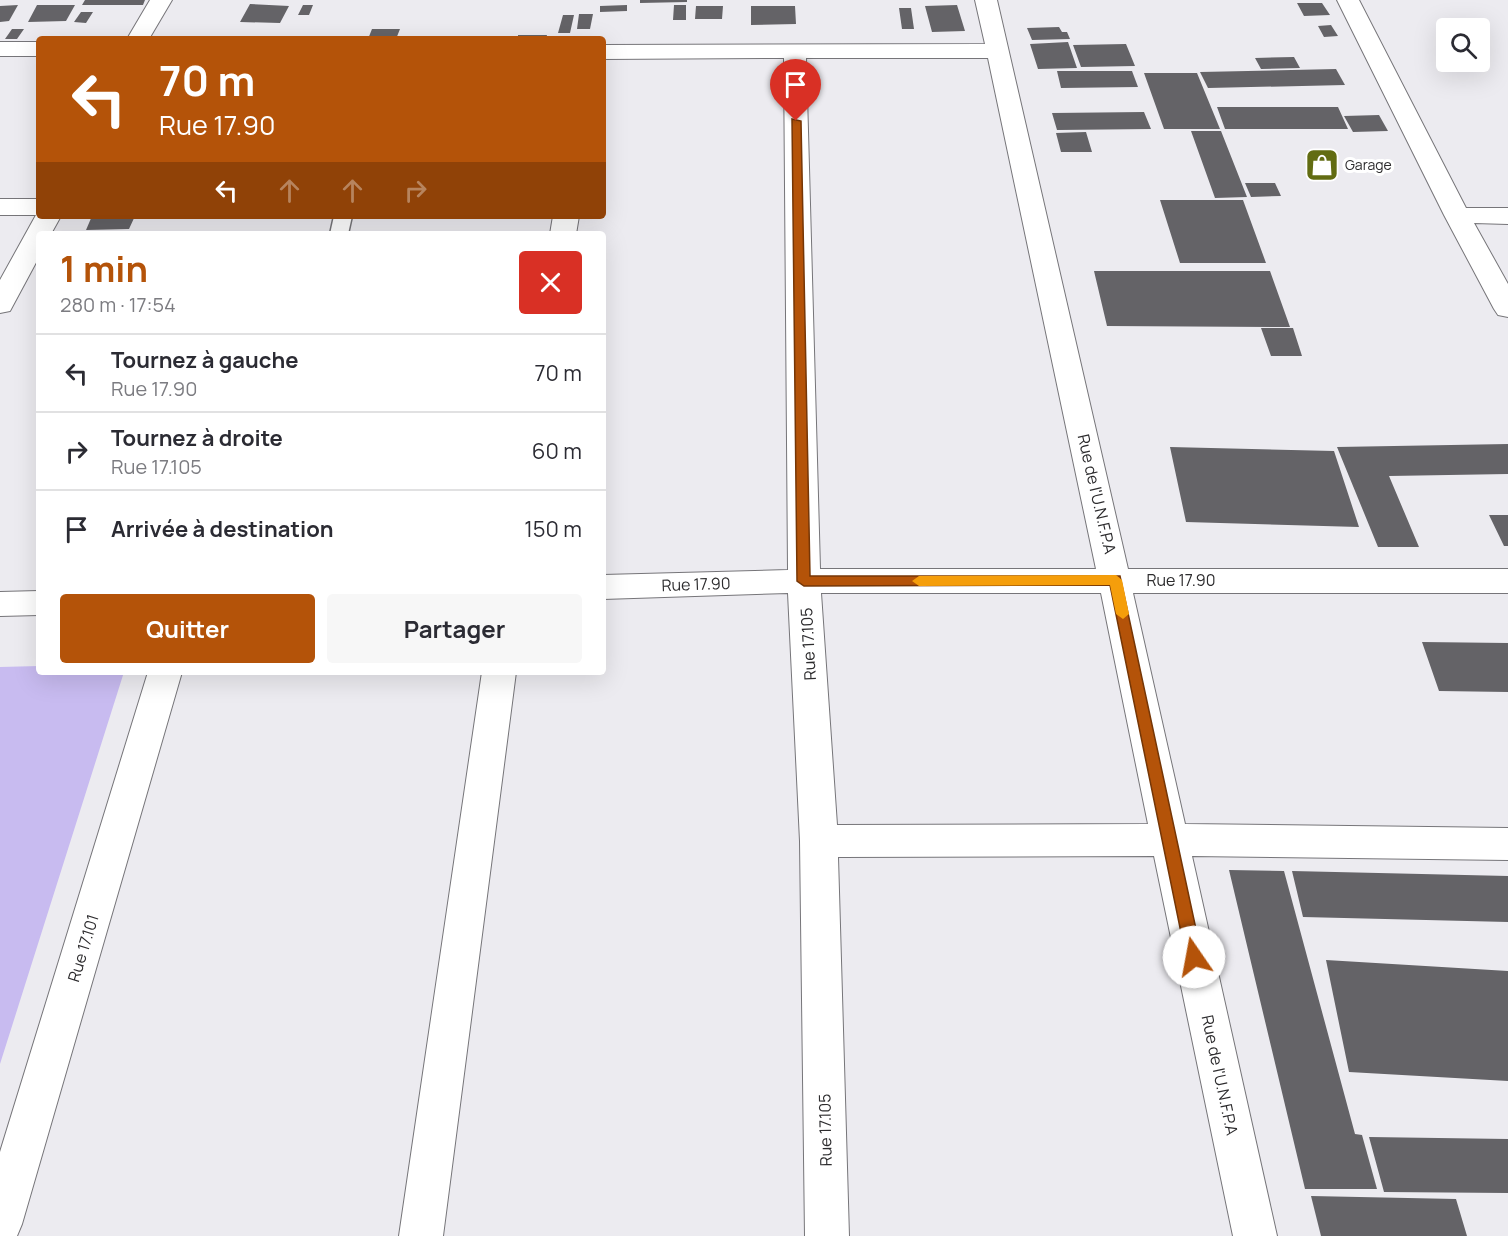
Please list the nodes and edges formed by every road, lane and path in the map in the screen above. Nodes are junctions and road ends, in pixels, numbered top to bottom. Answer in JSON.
{"nodes":[{"id":1,"x":162,"y":0,"type":"edge"},
{"id":2,"x":986,"y":0,"type":"edge"},
{"id":3,"x":1348,"y":0,"type":"edge"},
{"id":4,"x":140,"y":36,"type":"edge"},
{"id":5,"x":0,"y":49,"type":"edge"},
{"id":6,"x":36,"y":49,"type":"edge"},
{"id":7,"x":998,"y":51,"type":"junction"},
{"id":8,"x":606,"y":52,"type":"edge"},
{"id":9,"x":795,"y":52,"type":"junction"},
{"id":10,"x":0,"y":207,"type":"edge"},
{"id":11,"x":36,"y":207,"type":"edge"},
{"id":12,"x":1457,"y":215,"type":"junction"},
{"id":13,"x":1508,"y":216,"type":"edge"},
{"id":14,"x":36,"y":238,"type":"edge"},
{"id":15,"x":0,"y":305,"type":"edge"},
{"id":16,"x":1508,"y":309,"type":"edge"},
{"id":17,"x":1116,"y":580,"type":"junction"},
{"id":18,"x":804,"y":581,"type":"junction"},
{"id":19,"x":1508,"y":581,"type":"edge"},
{"id":20,"x":606,"y":587,"type":"edge"},
{"id":21,"x":36,"y":603,"type":"edge"},
{"id":22,"x":0,"y":604,"type":"edge"},
{"id":23,"x":164,"y":675,"type":"edge"},
{"id":24,"x":499,"y":675,"type":"edge"},
{"id":25,"x":1168,"y":840,"type":"junction"},
{"id":26,"x":819,"y":841,"type":"junction"},
{"id":27,"x":1508,"y":844,"type":"edge"},
{"id":28,"x":0,"y":1224,"type":"edge"},
{"id":29,"x":421,"y":1236,"type":"edge"},
{"id":30,"x":827,"y":1236,"type":"edge"},
{"id":31,"x":1255,"y":1236,"type":"edge"}],
"edges":[{"from":1,"to":4,"type":"street"},
{"from":2,"to":7,"type":"street","name":"Rue de l'U.N.F.P.A"},
{"from":3,"to":12,"type":"street"},
{"from":5,"to":6,"type":"street"},
{"from":7,"to":9,"type":"street"},
{"from":7,"to":17,"type":"street","name":"Rue de l'U.N.F.P.A"},
{"from":8,"to":9,"type":"street"},
{"from":9,"to":18,"type":"street","name":"Rue 17.105"},
{"from":10,"to":11,"type":"street"},
{"from":12,"to":13,"type":"street"},
{"from":12,"to":16,"type":"street"},
{"from":14,"to":15,"type":"street"},
{"from":17,"to":18,"type":"street","name":"Rue 17.90"},
{"from":17,"to":19,"type":"street","name":"Rue 17.90"},
{"from":17,"to":25,"type":"street","name":"Rue de l'U.N.F.P.A"},
{"from":18,"to":20,"type":"street","name":"Rue 17.90"},
{"from":18,"to":26,"type":"street","name":"Rue 17.105"},
{"from":21,"to":22,"type":"street"},
{"from":23,"to":28,"type":"street","name":"Rue 17.101"},
{"from":24,"to":29,"type":"street"},
{"from":25,"to":26,"type":"street"},
{"from":25,"to":27,"type":"street"},
{"from":25,"to":31,"type":"street","name":"Rue de l'U.N.F.P.A"},
{"from":26,"to":30,"type":"street","name":"Rue 17.105"}]}
